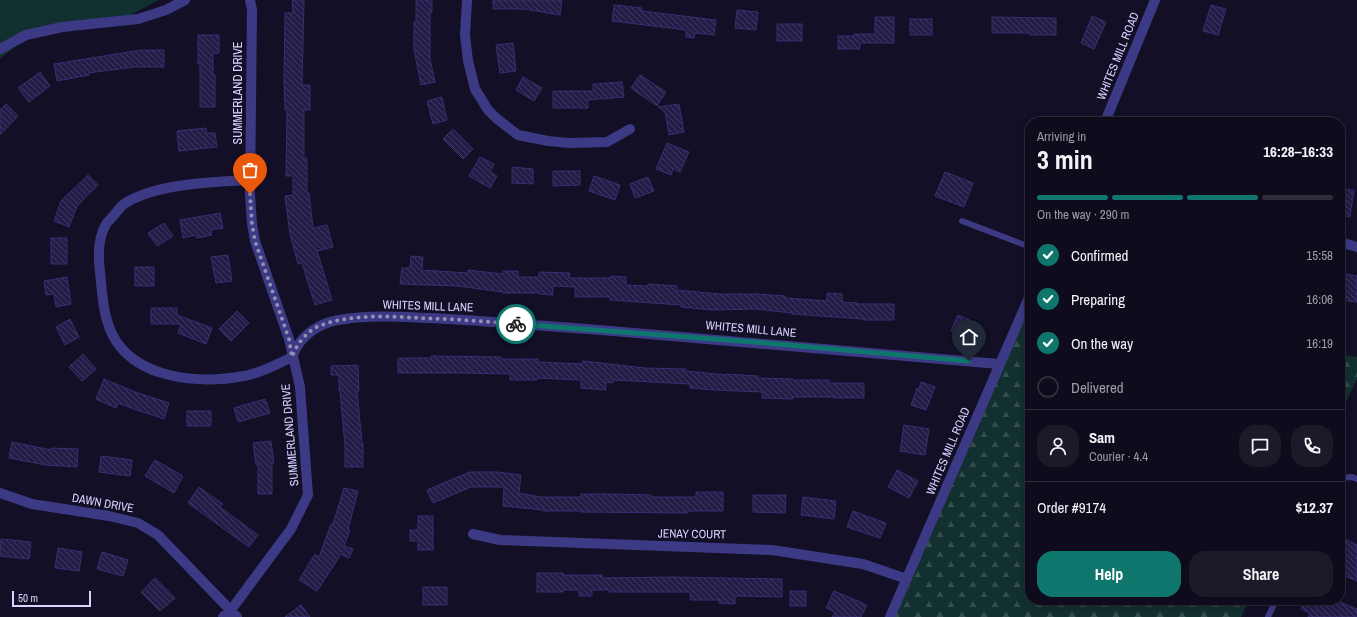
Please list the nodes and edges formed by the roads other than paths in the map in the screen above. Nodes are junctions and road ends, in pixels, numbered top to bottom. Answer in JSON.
{"nodes":[{"id":1,"x":185,"y":0,"type":"edge"},
{"id":2,"x":250,"y":0,"type":"edge"},
{"id":3,"x":467,"y":0,"type":"edge"},
{"id":4,"x":1155,"y":0,"type":"edge"},
{"id":5,"x":0,"y":49,"type":"edge"},
{"id":6,"x":1106,"y":117,"type":"edge"},
{"id":7,"x":630,"y":129,"type":"dead end"},
{"id":8,"x":251,"y":180,"type":"junction"},
{"id":9,"x":962,"y":221,"type":"dead end"},
{"id":10,"x":1345,"y":243,"type":"edge"},
{"id":11,"x":1025,"y":245,"type":"edge"},
{"id":12,"x":1357,"y":247,"type":"edge"},
{"id":13,"x":1025,"y":306,"type":"edge"},
{"id":14,"x":292,"y":357,"type":"junction"},
{"id":15,"x":1000,"y":364,"type":"junction"},
{"id":16,"x":1345,"y":478,"type":"edge"},
{"id":17,"x":1357,"y":480,"type":"edge"},
{"id":18,"x":0,"y":493,"type":"edge"},
{"id":19,"x":473,"y":534,"type":"dead end"},
{"id":20,"x":907,"y":579,"type":"junction"},
{"id":21,"x":1274,"y":605,"type":"edge"},
{"id":22,"x":234,"y":614,"type":"edge"},
{"id":23,"x":223,"y":617,"type":"edge"},
{"id":24,"x":890,"y":617,"type":"edge"},
{"id":25,"x":1268,"y":617,"type":"edge"}],
"edges":[{"from":1,"to":5,"type":"street"},
{"from":2,"to":8,"type":"street","name":"SUMMERLAND DRIVE"},
{"from":3,"to":7,"type":"street"},
{"from":4,"to":6,"type":"street","name":"WHITES MILL ROAD"},
{"from":8,"to":14,"type":"street","name":"SUMMERLAND DRIVE"},
{"from":8,"to":14,"type":"street"},
{"from":9,"to":11,"type":"lane"},
{"from":10,"to":12,"type":"street"},
{"from":13,"to":15,"type":"street","name":"WHITES MILL ROAD"},
{"from":14,"to":15,"type":"street","name":"WHITES MILL LANE"},
{"from":14,"to":22,"type":"street","name":"SUMMERLAND DRIVE"},
{"from":15,"to":20,"type":"street","name":"WHITES MILL ROAD"},
{"from":16,"to":17,"type":"lane"},
{"from":18,"to":22,"type":"street","name":"DAWN DRIVE"},
{"from":19,"to":20,"type":"street","name":"JENAY COURT"},
{"from":20,"to":24,"type":"street","name":"WHITES MILL ROAD"},
{"from":21,"to":25,"type":"lane"},
{"from":22,"to":23,"type":"street","name":"SUMMERLAND DRIVE"}]}
